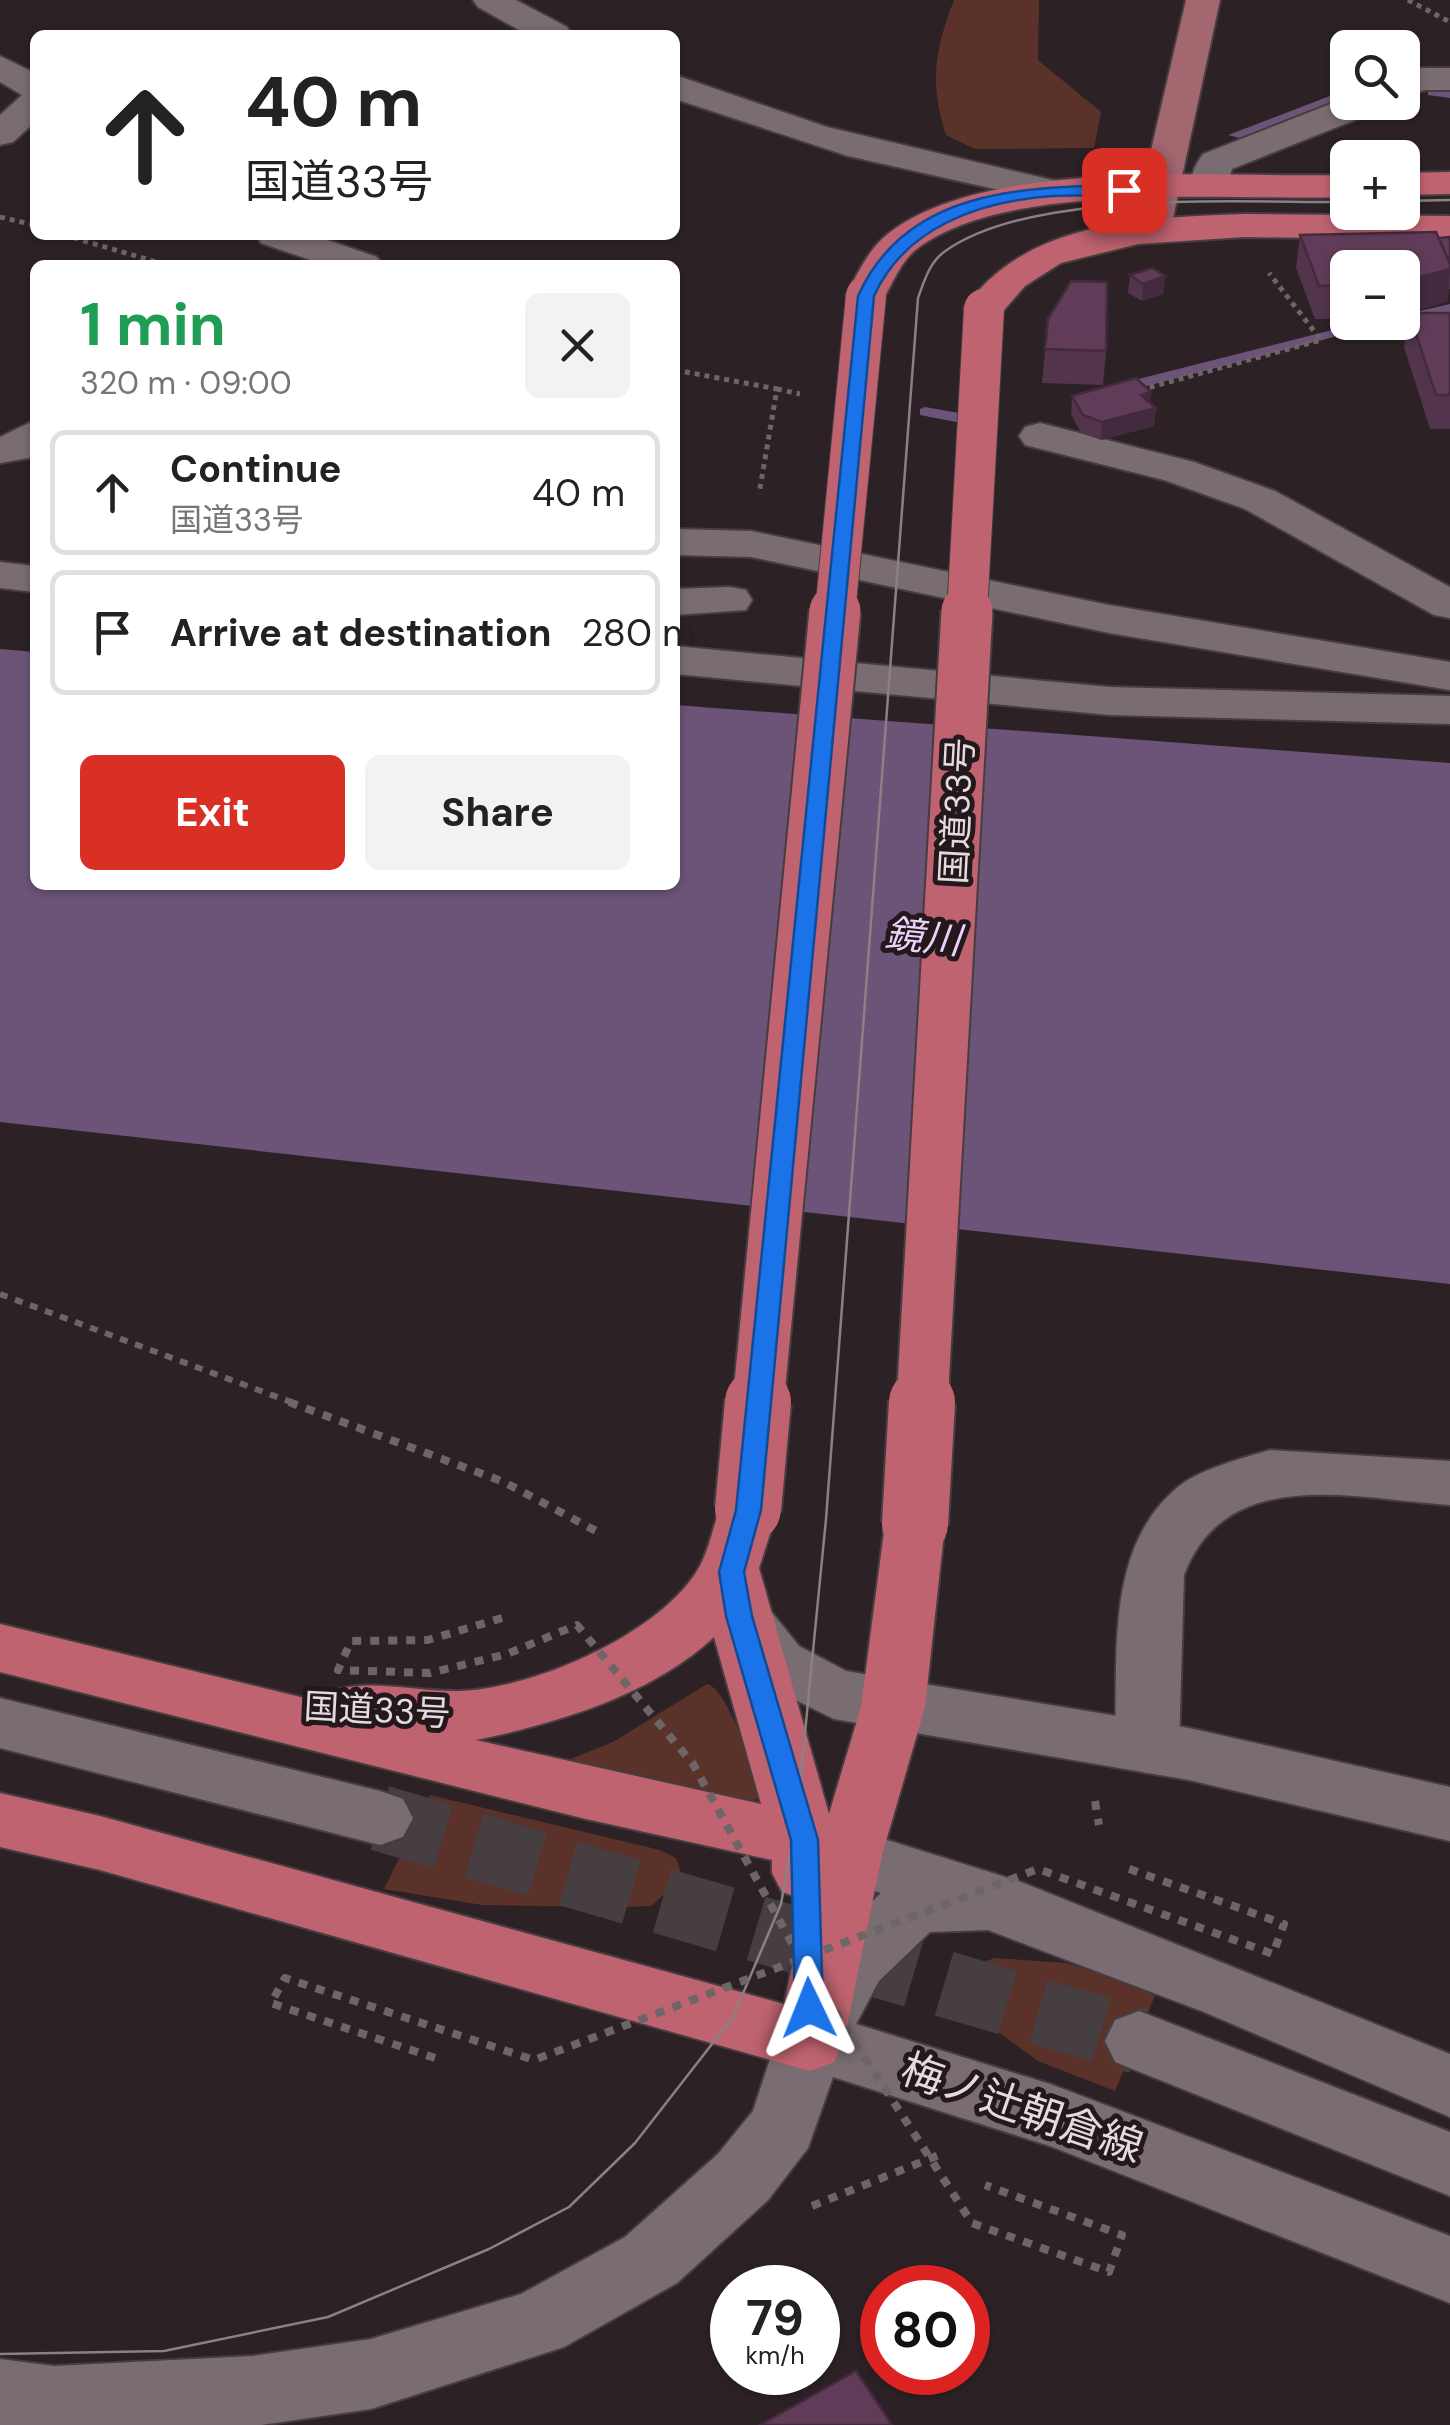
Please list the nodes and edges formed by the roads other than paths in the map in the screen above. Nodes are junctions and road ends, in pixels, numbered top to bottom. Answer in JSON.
{"nodes":[{"id":1,"x":490,"y":0,"type":"edge"},
{"id":2,"x":1203,"y":0,"type":"edge"},
{"id":3,"x":539,"y":30,"type":"edge"},
{"id":4,"x":0,"y":66,"type":"edge"},
{"id":5,"x":1450,"y":79,"type":"edge"},
{"id":6,"x":1420,"y":80,"type":"edge"},
{"id":7,"x":30,"y":85,"type":"edge"},
{"id":8,"x":680,"y":88,"type":"edge"},
{"id":9,"x":30,"y":107,"type":"edge"},
{"id":10,"x":1330,"y":117,"type":"edge"},
{"id":11,"x":0,"y":138,"type":"edge"},
{"id":12,"x":30,"y":152,"type":"edge"},
{"id":13,"x":1450,"y":183,"type":"edge"},
{"id":14,"x":1420,"y":184,"type":"edge"},
{"id":15,"x":1330,"y":186,"type":"edge"},
{"id":16,"x":1212,"y":187,"type":"junction"},
{"id":17,"x":1160,"y":189,"type":"junction"},
{"id":18,"x":1052,"y":191,"type":"junction"},
{"id":19,"x":1450,"y":228,"type":"edge"},
{"id":20,"x":1151,"y":232,"type":"junction"},
{"id":21,"x":289,"y":240,"type":"edge"},
{"id":22,"x":348,"y":260,"type":"edge"},
{"id":23,"x":1040,"y":436,"type":"dead end"},
{"id":24,"x":680,"y":542,"type":"edge"},
{"id":25,"x":0,"y":576,"type":"edge"},
{"id":26,"x":30,"y":578,"type":"edge"},
{"id":27,"x":730,"y":600,"type":"dead end"},
{"id":28,"x":680,"y":602,"type":"edge"},
{"id":29,"x":1450,"y":605,"type":"edge"},
{"id":30,"x":680,"y":660,"type":"edge"},
{"id":31,"x":1450,"y":676,"type":"edge"},
{"id":32,"x":1450,"y":710,"type":"edge"},
{"id":33,"x":1450,"y":1483,"type":"edge"},
{"id":34,"x":735,"y":1594,"type":"junction"},
{"id":35,"x":0,"y":1648,"type":"edge"},
{"id":36,"x":211,"y":1700,"type":"junction"},
{"id":37,"x":893,"y":1707,"type":"junction"},
{"id":38,"x":0,"y":1723,"type":"edge"},
{"id":39,"x":1148,"y":1747,"type":"junction"},
{"id":40,"x":1450,"y":1814,"type":"edge"},
{"id":41,"x":380,"y":1818,"type":"tunnel mouth"},
{"id":42,"x":0,"y":1820,"type":"edge"},
{"id":43,"x":827,"y":1848,"type":"junction"},
{"id":44,"x":998,"y":1902,"type":"junction"},
{"id":45,"x":810,"y":2041,"type":"junction"},
{"id":46,"x":1139,"y":2041,"type":"tunnel mouth"},
{"id":47,"x":1450,"y":2086,"type":"edge"},
{"id":48,"x":1450,"y":2164,"type":"edge"},
{"id":49,"x":1450,"y":2270,"type":"edge"},
{"id":50,"x":0,"y":2394,"type":"edge"}],
"edges":[{"from":1,"to":3,"type":"street"},
{"from":2,"to":17,"type":"main road"},
{"from":4,"to":7,"type":"street"},
{"from":5,"to":6,"type":"street"},
{"from":8,"to":18,"type":"street"},
{"from":9,"to":11,"type":"street"},
{"from":10,"to":16,"type":"street"},
{"from":11,"to":12,"type":"street"},
{"from":13,"to":14,"type":"highway"},
{"from":15,"to":16,"type":"highway","name":"国道33号"},
{"from":16,"to":17,"type":"highway","name":"国道33号"},
{"from":17,"to":18,"type":"highway","name":"国道33号"},
{"from":17,"to":20,"type":"main road"},
{"from":18,"to":34,"type":"highway","name":"国道33号","bridge":true},
{"from":19,"to":20,"type":"highway","name":"国道33号"},
{"from":20,"to":37,"type":"highway","name":"国道33号","bridge":true},
{"from":21,"to":22,"type":"street"},
{"from":23,"to":29,"type":"street"},
{"from":24,"to":31,"type":"street"},
{"from":25,"to":26,"type":"street"},
{"from":27,"to":28,"type":"street"},
{"from":30,"to":32,"type":"street"},
{"from":33,"to":39,"type":"street"},
{"from":34,"to":36,"type":"highway","name":"国道33号"},
{"from":34,"to":37,"type":"street"},
{"from":34,"to":43,"type":"highway"},
{"from":35,"to":36,"type":"highway","name":"国道33号"},
{"from":36,"to":43,"type":"highway","name":"国道33号"},
{"from":37,"to":39,"type":"street"},
{"from":37,"to":43,"type":"highway","name":"国道33号"},
{"from":38,"to":41,"type":"street"},
{"from":39,"to":40,"type":"street"},
{"from":42,"to":45,"type":"highway"},
{"from":43,"to":44,"type":"street"},
{"from":43,"to":45,"type":"highway"},
{"from":44,"to":45,"type":"street"},
{"from":44,"to":47,"type":"street"},
{"from":45,"to":49,"type":"street","name":"梅ノ辻朝倉線"},
{"from":45,"to":50,"type":"street"},
{"from":46,"to":48,"type":"street"}]}
